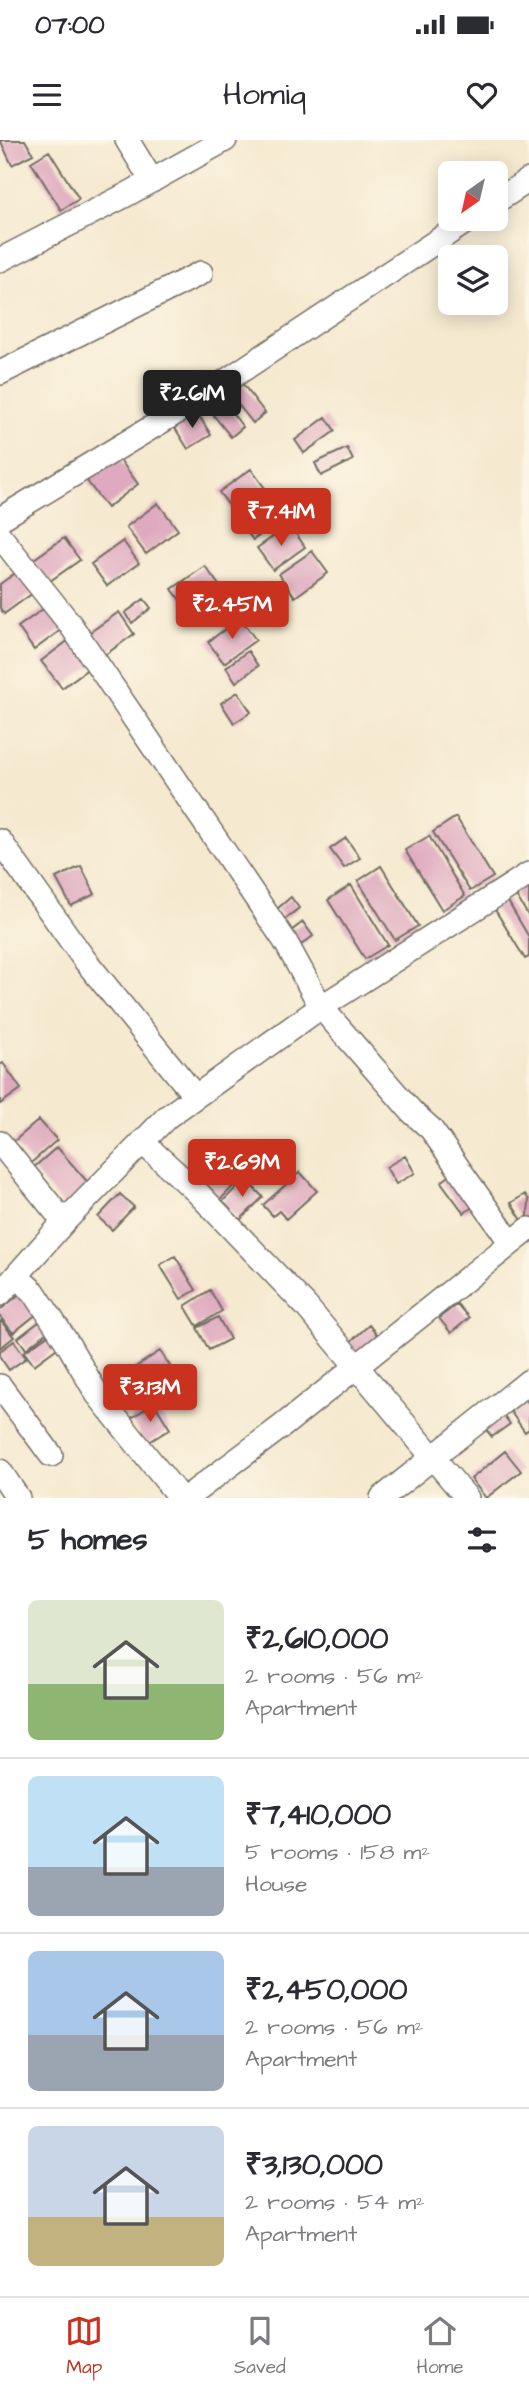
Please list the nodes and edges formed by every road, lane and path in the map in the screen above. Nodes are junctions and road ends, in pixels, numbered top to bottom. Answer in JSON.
{"nodes":[{"id":1,"x":127,"y":140,"type":"edge"},
{"id":2,"x":225,"y":140,"type":"edge"},
{"id":3,"x":529,"y":180,"type":"edge"},
{"id":4,"x":152,"y":181,"type":"junction"},
{"id":5,"x":508,"y":194,"type":"edge"},
{"id":6,"x":452,"y":231,"type":"edge"},
{"id":7,"x":1,"y":261,"type":"edge"},
{"id":8,"x":201,"y":273,"type":"dead end"},
{"id":9,"x":0,"y":373,"type":"edge"},
{"id":10,"x":0,"y":519,"type":"edge"},
{"id":11,"x":0,"y":536,"type":"edge"},
{"id":12,"x":0,"y":842,"type":"edge"},
{"id":13,"x":529,"y":874,"type":"edge"},
{"id":14,"x":321,"y":1007,"type":"junction"},
{"id":15,"x":195,"y":1096,"type":"junction"},
{"id":16,"x":142,"y":1142,"type":"junction"},
{"id":17,"x":0,"y":1143,"type":"edge"},
{"id":18,"x":64,"y":1222,"type":"junction"},
{"id":19,"x":520,"y":1236,"type":"edge"},
{"id":20,"x":5,"y":1285,"type":"edge"},
{"id":21,"x":356,"y":1366,"type":"junction"},
{"id":22,"x":529,"y":1381,"type":"edge"},
{"id":23,"x":0,"y":1386,"type":"edge"},
{"id":24,"x":51,"y":1455,"type":"dead end"},
{"id":25,"x":432,"y":1457,"type":"junction"},
{"id":26,"x":0,"y":1471,"type":"edge"},
{"id":27,"x":18,"y":1498,"type":"edge"},
{"id":28,"x":180,"y":1498,"type":"edge"},
{"id":29,"x":186,"y":1498,"type":"edge"},
{"id":30,"x":382,"y":1498,"type":"edge"},
{"id":31,"x":467,"y":1498,"type":"edge"}],
"edges":[{"from":1,"to":4,"type":"street"},
{"from":2,"to":4,"type":"street"},
{"from":3,"to":5,"type":"street"},
{"from":4,"to":7,"type":"street"},
{"from":6,"to":10,"type":"street"},
{"from":8,"to":9,"type":"street"},
{"from":11,"to":14,"type":"street"},
{"from":12,"to":15,"type":"street"},
{"from":13,"to":14,"type":"street"},
{"from":14,"to":15,"type":"street"},
{"from":14,"to":19,"type":"street"},
{"from":15,"to":16,"type":"street"},
{"from":16,"to":18,"type":"street"},
{"from":16,"to":21,"type":"street"},
{"from":17,"to":18,"type":"street"},
{"from":18,"to":20,"type":"street"},
{"from":19,"to":21,"type":"street"},
{"from":20,"to":28,"type":"street"},
{"from":21,"to":25,"type":"street"},
{"from":21,"to":29,"type":"street"},
{"from":22,"to":25,"type":"street"},
{"from":23,"to":24,"type":"street"},
{"from":25,"to":30,"type":"street"},
{"from":25,"to":31,"type":"street"},
{"from":26,"to":27,"type":"street"}]}
